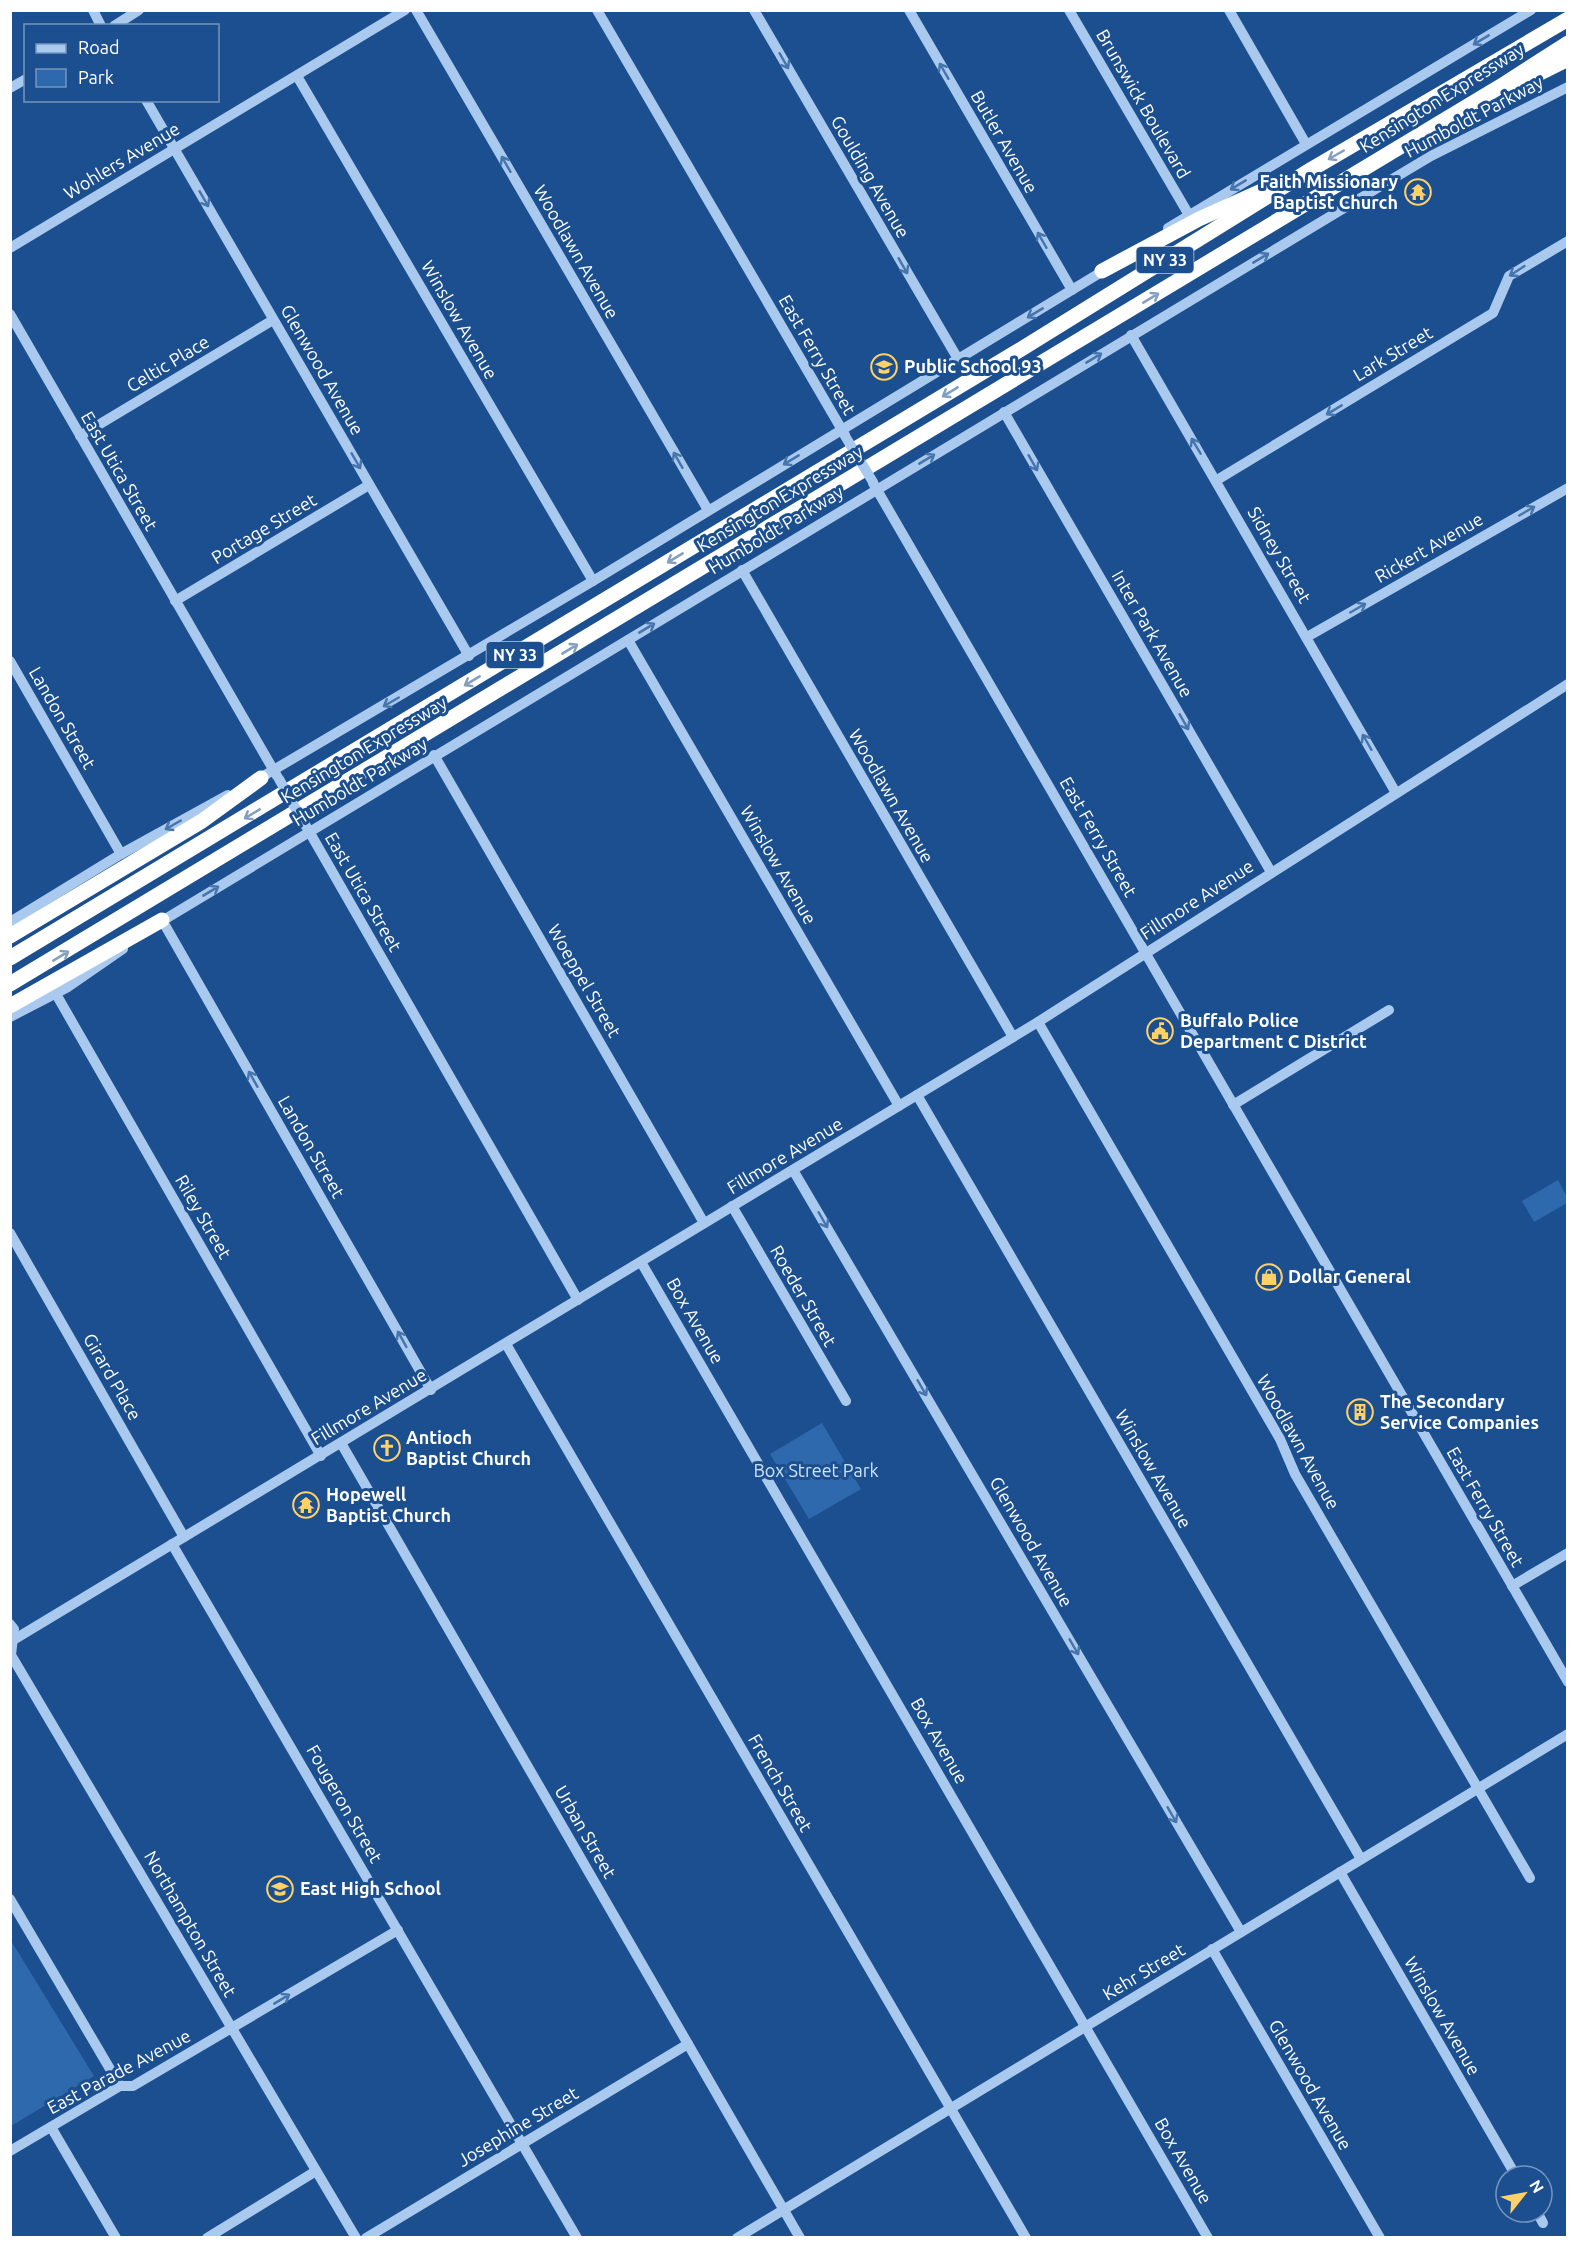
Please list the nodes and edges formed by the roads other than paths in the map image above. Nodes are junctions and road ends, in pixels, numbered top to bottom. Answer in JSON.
{"nodes":[{"id":1,"x":93,"y":10,"type":"edge"},
{"id":2,"x":139,"y":10,"type":"edge"},
{"id":3,"x":405,"y":10,"type":"edge"},
{"id":4,"x":416,"y":10,"type":"edge"},
{"id":5,"x":597,"y":10,"type":"edge"},
{"id":6,"x":754,"y":10,"type":"edge"},
{"id":7,"x":909,"y":10,"type":"edge"},
{"id":8,"x":1069,"y":10,"type":"edge"},
{"id":9,"x":1229,"y":10,"type":"edge"},
{"id":10,"x":1531,"y":10,"type":"edge"},
{"id":11,"x":1568,"y":19,"type":"edge"},
{"id":12,"x":100,"y":24,"type":"edge"},
{"id":13,"x":117,"y":24,"type":"edge"},
{"id":14,"x":1568,"y":43,"type":"edge"},
{"id":15,"x":1568,"y":59,"type":"edge"},
{"id":16,"x":297,"y":76,"type":"junction"},
{"id":17,"x":24,"y":80,"type":"edge"},
{"id":18,"x":1501,"y":86,"type":"junction"},
{"id":19,"x":1568,"y":87,"type":"edge"},
{"id":20,"x":10,"y":88,"type":"edge"},
{"id":21,"x":147,"y":102,"type":"edge"},
{"id":22,"x":1306,"y":144,"type":"junction"},
{"id":23,"x":175,"y":149,"type":"junction"},
{"id":24,"x":1312,"y":169,"type":"junction"},
{"id":25,"x":1189,"y":215,"type":"junction"},
{"id":26,"x":1568,"y":241,"type":"edge"},
{"id":27,"x":10,"y":248,"type":"edge"},
{"id":28,"x":1102,"y":271,"type":"junction"},
{"id":29,"x":1072,"y":290,"type":"junction"},
{"id":30,"x":10,"y":314,"type":"edge"},
{"id":31,"x":273,"y":320,"type":"junction"},
{"id":32,"x":1131,"y":336,"type":"junction"},
{"id":33,"x":958,"y":359,"type":"junction"},
{"id":34,"x":1004,"y":412,"type":"junction"},
{"id":35,"x":843,"y":432,"type":"junction"},
{"id":36,"x":80,"y":436,"type":"junction"},
{"id":37,"x":1217,"y":480,"type":"junction"},
{"id":38,"x":369,"y":485,"type":"junction"},
{"id":39,"x":874,"y":485,"type":"junction"},
{"id":40,"x":1568,"y":488,"type":"edge"},
{"id":41,"x":708,"y":510,"type":"junction"},
{"id":42,"x":742,"y":570,"type":"junction"},
{"id":43,"x":593,"y":581,"type":"junction"},
{"id":44,"x":175,"y":601,"type":"junction"},
{"id":45,"x":1307,"y":637,"type":"junction"},
{"id":46,"x":628,"y":640,"type":"junction"},
{"id":47,"x":469,"y":656,"type":"junction"},
{"id":48,"x":10,"y":661,"type":"edge"},
{"id":49,"x":1568,"y":684,"type":"edge"},
{"id":50,"x":434,"y":755,"type":"junction"},
{"id":51,"x":271,"y":776,"type":"junction"},
{"id":52,"x":1396,"y":793,"type":"junction"},
{"id":53,"x":307,"y":828,"type":"junction"},
{"id":54,"x":121,"y":854,"type":"junction"},
{"id":55,"x":1271,"y":872,"type":"junction"},
{"id":56,"x":162,"y":920,"type":"junction"},
{"id":57,"x":10,"y":922,"type":"edge"},
{"id":58,"x":10,"y":936,"type":"edge"},
{"id":59,"x":1146,"y":953,"type":"junction"},
{"id":60,"x":10,"y":958,"type":"edge"},
{"id":61,"x":10,"y":984,"type":"edge"},
{"id":62,"x":56,"y":994,"type":"junction"},
{"id":63,"x":10,"y":1006,"type":"edge"},
{"id":64,"x":1389,"y":1010,"type":"dead end"},
{"id":65,"x":10,"y":1017,"type":"edge"},
{"id":66,"x":1038,"y":1022,"type":"junction"},
{"id":67,"x":1013,"y":1037,"type":"junction"},
{"id":68,"x":917,"y":1095,"type":"junction"},
{"id":69,"x":1233,"y":1105,"type":"junction"},
{"id":70,"x":899,"y":1106,"type":"junction"},
{"id":71,"x":793,"y":1170,"type":"junction"},
{"id":72,"x":732,"y":1206,"type":"junction"},
{"id":73,"x":704,"y":1223,"type":"junction"},
{"id":74,"x":10,"y":1233,"type":"edge"},
{"id":75,"x":641,"y":1262,"type":"junction"},
{"id":76,"x":578,"y":1300,"type":"junction"},
{"id":77,"x":506,"y":1344,"type":"junction"},
{"id":78,"x":430,"y":1390,"type":"junction"},
{"id":79,"x":846,"y":1401,"type":"dead end"},
{"id":80,"x":341,"y":1443,"type":"junction"},
{"id":81,"x":321,"y":1456,"type":"junction"},
{"id":82,"x":184,"y":1537,"type":"junction"},
{"id":83,"x":172,"y":1544,"type":"junction"},
{"id":84,"x":1568,"y":1553,"type":"edge"},
{"id":85,"x":1512,"y":1586,"type":"junction"},
{"id":86,"x":10,"y":1624,"type":"edge"},
{"id":87,"x":11,"y":1642,"type":"edge"},
{"id":88,"x":1568,"y":1682,"type":"edge"},
{"id":89,"x":1568,"y":1734,"type":"edge"},
{"id":90,"x":1478,"y":1788,"type":"junction"},
{"id":91,"x":1361,"y":1859,"type":"junction"},
{"id":92,"x":1340,"y":1872,"type":"junction"},
{"id":93,"x":1530,"y":1878,"type":"dead end"},
{"id":94,"x":10,"y":1899,"type":"edge"},
{"id":95,"x":398,"y":1930,"type":"junction"},
{"id":96,"x":1241,"y":1932,"type":"junction"},
{"id":97,"x":1212,"y":1950,"type":"junction"},
{"id":98,"x":1086,"y":2026,"type":"junction"},
{"id":99,"x":232,"y":2028,"type":"junction"},
{"id":100,"x":688,"y":2044,"type":"junction"},
{"id":101,"x":120,"y":2086,"type":"junction"},
{"id":102,"x":951,"y":2108,"type":"junction"},
{"id":103,"x":51,"y":2127,"type":"junction"},
{"id":104,"x":522,"y":2144,"type":"junction"},
{"id":105,"x":10,"y":2151,"type":"edge"},
{"id":106,"x":1509,"y":2164,"type":"edge"},
{"id":107,"x":316,"y":2171,"type":"junction"},
{"id":108,"x":784,"y":2209,"type":"junction"},
{"id":109,"x":116,"y":2238,"type":"edge"},
{"id":110,"x":207,"y":2238,"type":"edge"},
{"id":111,"x":356,"y":2238,"type":"edge"},
{"id":112,"x":366,"y":2238,"type":"edge"},
{"id":113,"x":578,"y":2238,"type":"edge"},
{"id":114,"x":737,"y":2238,"type":"edge"},
{"id":115,"x":800,"y":2238,"type":"edge"},
{"id":116,"x":1026,"y":2238,"type":"edge"},
{"id":117,"x":1208,"y":2238,"type":"edge"},
{"id":118,"x":1380,"y":2238,"type":"edge"}],
"edges":[{"from":1,"to":12,"type":"street"},
{"from":2,"to":13,"type":"street"},
{"from":3,"to":16,"type":"street","name":"Wohlers Avenue"},
{"from":41,"to":4,"type":"street","name":"Woodlawn Avenue","one_way":true},
{"from":5,"to":35,"type":"street","name":"East Ferry Street"},
{"from":6,"to":33,"type":"street","name":"Goulding Avenue","one_way":true},
{"from":29,"to":7,"type":"street","name":"Butler Avenue","one_way":true},
{"from":8,"to":25,"type":"street","name":"Brunswick Boulevard"},
{"from":9,"to":22,"type":"street"},
{"from":10,"to":22,"type":"street","one_way":true},
{"from":11,"to":24,"type":"highway","name":"Kensington Expressway","number":"NY 33","one_way":true},
{"from":14,"to":18,"type":"highway","name":"Kensington Expressway","number":"NY 33"},
{"from":15,"to":18,"type":"highway"},
{"from":16,"to":23,"type":"street","name":"Wohlers Avenue"},
{"from":16,"to":43,"type":"street","name":"Winslow Avenue"},
{"from":17,"to":20,"type":"street"},
{"from":61,"to":18,"type":"highway","name":"Kensington Expressway","number":"NY 33","one_way":true},
{"from":32,"to":19,"type":"street","name":"Humboldt Parkway","one_way":true},
{"from":21,"to":23,"type":"street","name":"Glenwood Avenue"},
{"from":22,"to":25,"type":"street","one_way":true},
{"from":23,"to":27,"type":"street","name":"Wohlers Avenue"},
{"from":23,"to":31,"type":"street","name":"Glenwood Avenue","one_way":true},
{"from":24,"to":28,"type":"highway"},
{"from":24,"to":60,"type":"highway","name":"Kensington Expressway","number":"NY 33","one_way":true},
{"from":25,"to":28,"type":"street"},
{"from":26,"to":37,"type":"street","name":"Lark Street","one_way":true},
{"from":28,"to":29,"type":"street"},
{"from":29,"to":33,"type":"street","one_way":true},
{"from":30,"to":36,"type":"street","name":"East Utica Street"},
{"from":31,"to":36,"type":"street","name":"Celtic Place"},
{"from":31,"to":38,"type":"street","name":"Glenwood Avenue","one_way":true},
{"from":34,"to":32,"type":"street","name":"Humboldt Parkway","one_way":true},
{"from":37,"to":32,"type":"street","name":"Sidney Street","one_way":true},
{"from":33,"to":35,"type":"street"},
{"from":39,"to":34,"type":"street","name":"Humboldt Parkway","one_way":true},
{"from":34,"to":55,"type":"street","name":"Inter Park Avenue","one_way":true},
{"from":35,"to":39,"type":"street","name":"East Ferry Street","bridge":true},
{"from":35,"to":41,"type":"street","one_way":true},
{"from":36,"to":44,"type":"street","name":"East Utica Street"},
{"from":37,"to":45,"type":"street","name":"Sidney Street"},
{"from":38,"to":44,"type":"street","name":"Portage Street"},
{"from":38,"to":47,"type":"street","name":"Glenwood Avenue"},
{"from":39,"to":42,"type":"street","name":"Humboldt Parkway"},
{"from":39,"to":59,"type":"street","name":"East Ferry Street"},
{"from":45,"to":40,"type":"street","name":"Rickert Avenue","one_way":true},
{"from":41,"to":43,"type":"street"},
{"from":46,"to":42,"type":"street","name":"Humboldt Parkway","one_way":true},
{"from":42,"to":67,"type":"street","name":"Woodlawn Avenue"},
{"from":43,"to":47,"type":"street"},
{"from":44,"to":51,"type":"street","name":"East Utica Street"},
{"from":52,"to":45,"type":"street","name":"Sidney Street","one_way":true},
{"from":46,"to":50,"type":"street","name":"Humboldt Parkway"},
{"from":46,"to":70,"type":"street","name":"Winslow Avenue"},
{"from":47,"to":51,"type":"street","one_way":true},
{"from":48,"to":54,"type":"street","name":"Landon Street"},
{"from":49,"to":52,"type":"street","name":"Fillmore Avenue"},
{"from":50,"to":53,"type":"street","name":"Humboldt Parkway"},
{"from":50,"to":73,"type":"street","name":"Woeppel Street"},
{"from":51,"to":53,"type":"street","name":"East Utica Street","bridge":true},
{"from":51,"to":54,"type":"street","one_way":true},
{"from":51,"to":58,"type":"highway"},
{"from":52,"to":55,"type":"street","name":"Fillmore Avenue"},
{"from":56,"to":53,"type":"street","name":"Humboldt Parkway","one_way":true},
{"from":53,"to":76,"type":"street","name":"East Utica Street"},
{"from":54,"to":57,"type":"street"},
{"from":55,"to":59,"type":"street","name":"Fillmore Avenue"},
{"from":56,"to":62,"type":"street","name":"Humboldt Parkway"},
{"from":56,"to":63,"type":"highway"},
{"from":78,"to":56,"type":"street","name":"Landon Street","one_way":true},
{"from":59,"to":66,"type":"street","name":"Fillmore Avenue"},
{"from":59,"to":69,"type":"street","name":"East Ferry Street"},
{"from":62,"to":65,"type":"street","name":"Humboldt Parkway"},
{"from":62,"to":81,"type":"street","name":"Riley Street"},
{"from":64,"to":69,"type":"street"},
{"from":66,"to":67,"type":"street","name":"Fillmore Avenue"},
{"from":66,"to":90,"type":"street","name":"Woodlawn Avenue"},
{"from":67,"to":68,"type":"street","name":"Fillmore Avenue"},
{"from":68,"to":70,"type":"street","name":"Fillmore Avenue"},
{"from":68,"to":91,"type":"street","name":"Winslow Avenue"},
{"from":69,"to":85,"type":"street","name":"East Ferry Street"},
{"from":70,"to":71,"type":"street","name":"Fillmore Avenue"},
{"from":71,"to":72,"type":"street","name":"Fillmore Avenue"},
{"from":71,"to":96,"type":"street","name":"Glenwood Avenue","one_way":true},
{"from":72,"to":73,"type":"street","name":"Fillmore Avenue"},
{"from":72,"to":79,"type":"street","name":"Roeder Street"},
{"from":73,"to":75,"type":"street","name":"Fillmore Avenue"},
{"from":74,"to":82,"type":"street","name":"Girard Place"},
{"from":75,"to":76,"type":"street","name":"Fillmore Avenue"},
{"from":75,"to":98,"type":"street","name":"Box Avenue"},
{"from":76,"to":77,"type":"street","name":"Fillmore Avenue"},
{"from":77,"to":78,"type":"street","name":"Fillmore Avenue"},
{"from":77,"to":102,"type":"street","name":"French Street"},
{"from":78,"to":80,"type":"street","name":"Fillmore Avenue"},
{"from":80,"to":81,"type":"street","name":"Fillmore Avenue"},
{"from":80,"to":100,"type":"street","name":"Urban Street"},
{"from":81,"to":82,"type":"street","name":"Fillmore Avenue"},
{"from":82,"to":83,"type":"street","name":"Fillmore Avenue"},
{"from":83,"to":87,"type":"street","name":"Fillmore Avenue"},
{"from":83,"to":95,"type":"street","name":"Fougeron Street"},
{"from":84,"to":85,"type":"street"},
{"from":85,"to":88,"type":"street","name":"East Ferry Street"},
{"from":86,"to":87,"type":"street","name":"Northampton Street"},
{"from":87,"to":99,"type":"street","name":"Northampton Street"},
{"from":89,"to":90,"type":"street","name":"Kehr Street"},
{"from":90,"to":91,"type":"street","name":"Kehr Street"},
{"from":90,"to":93,"type":"street","name":"Woodlawn Avenue"},
{"from":91,"to":92,"type":"street","name":"Kehr Street"},
{"from":92,"to":96,"type":"street","name":"Kehr Street"},
{"from":92,"to":106,"type":"street","name":"Winslow Avenue"},
{"from":94,"to":101,"type":"street"},
{"from":99,"to":95,"type":"street","name":"East Parade Avenue","one_way":true},
{"from":95,"to":104,"type":"street","name":"Fougeron Street"},
{"from":96,"to":97,"type":"street","name":"Kehr Street"},
{"from":97,"to":98,"type":"street","name":"Kehr Street"},
{"from":97,"to":118,"type":"street","name":"Glenwood Avenue"},
{"from":98,"to":102,"type":"street","name":"Kehr Street"},
{"from":98,"to":117,"type":"street","name":"Box Avenue"},
{"from":99,"to":101,"type":"street","name":"East Parade Avenue"},
{"from":99,"to":107,"type":"street","name":"Northampton Street"},
{"from":100,"to":104,"type":"street","name":"Josephine Street"},
{"from":100,"to":108,"type":"street","name":"Urban Street"},
{"from":101,"to":103,"type":"street","name":"East Parade Avenue"},
{"from":102,"to":108,"type":"street","name":"Kehr Street"},
{"from":102,"to":116,"type":"street","name":"French Street"},
{"from":103,"to":105,"type":"street","name":"East Parade Avenue"},
{"from":103,"to":109,"type":"street"},
{"from":104,"to":112,"type":"street","name":"Josephine Street"},
{"from":104,"to":113,"type":"street","name":"Fougeron Street"},
{"from":107,"to":110,"type":"street"},
{"from":107,"to":111,"type":"street","name":"Northampton Street"},
{"from":108,"to":114,"type":"street","name":"Kehr Street"},
{"from":108,"to":115,"type":"street","name":"Urban Street"}]}
